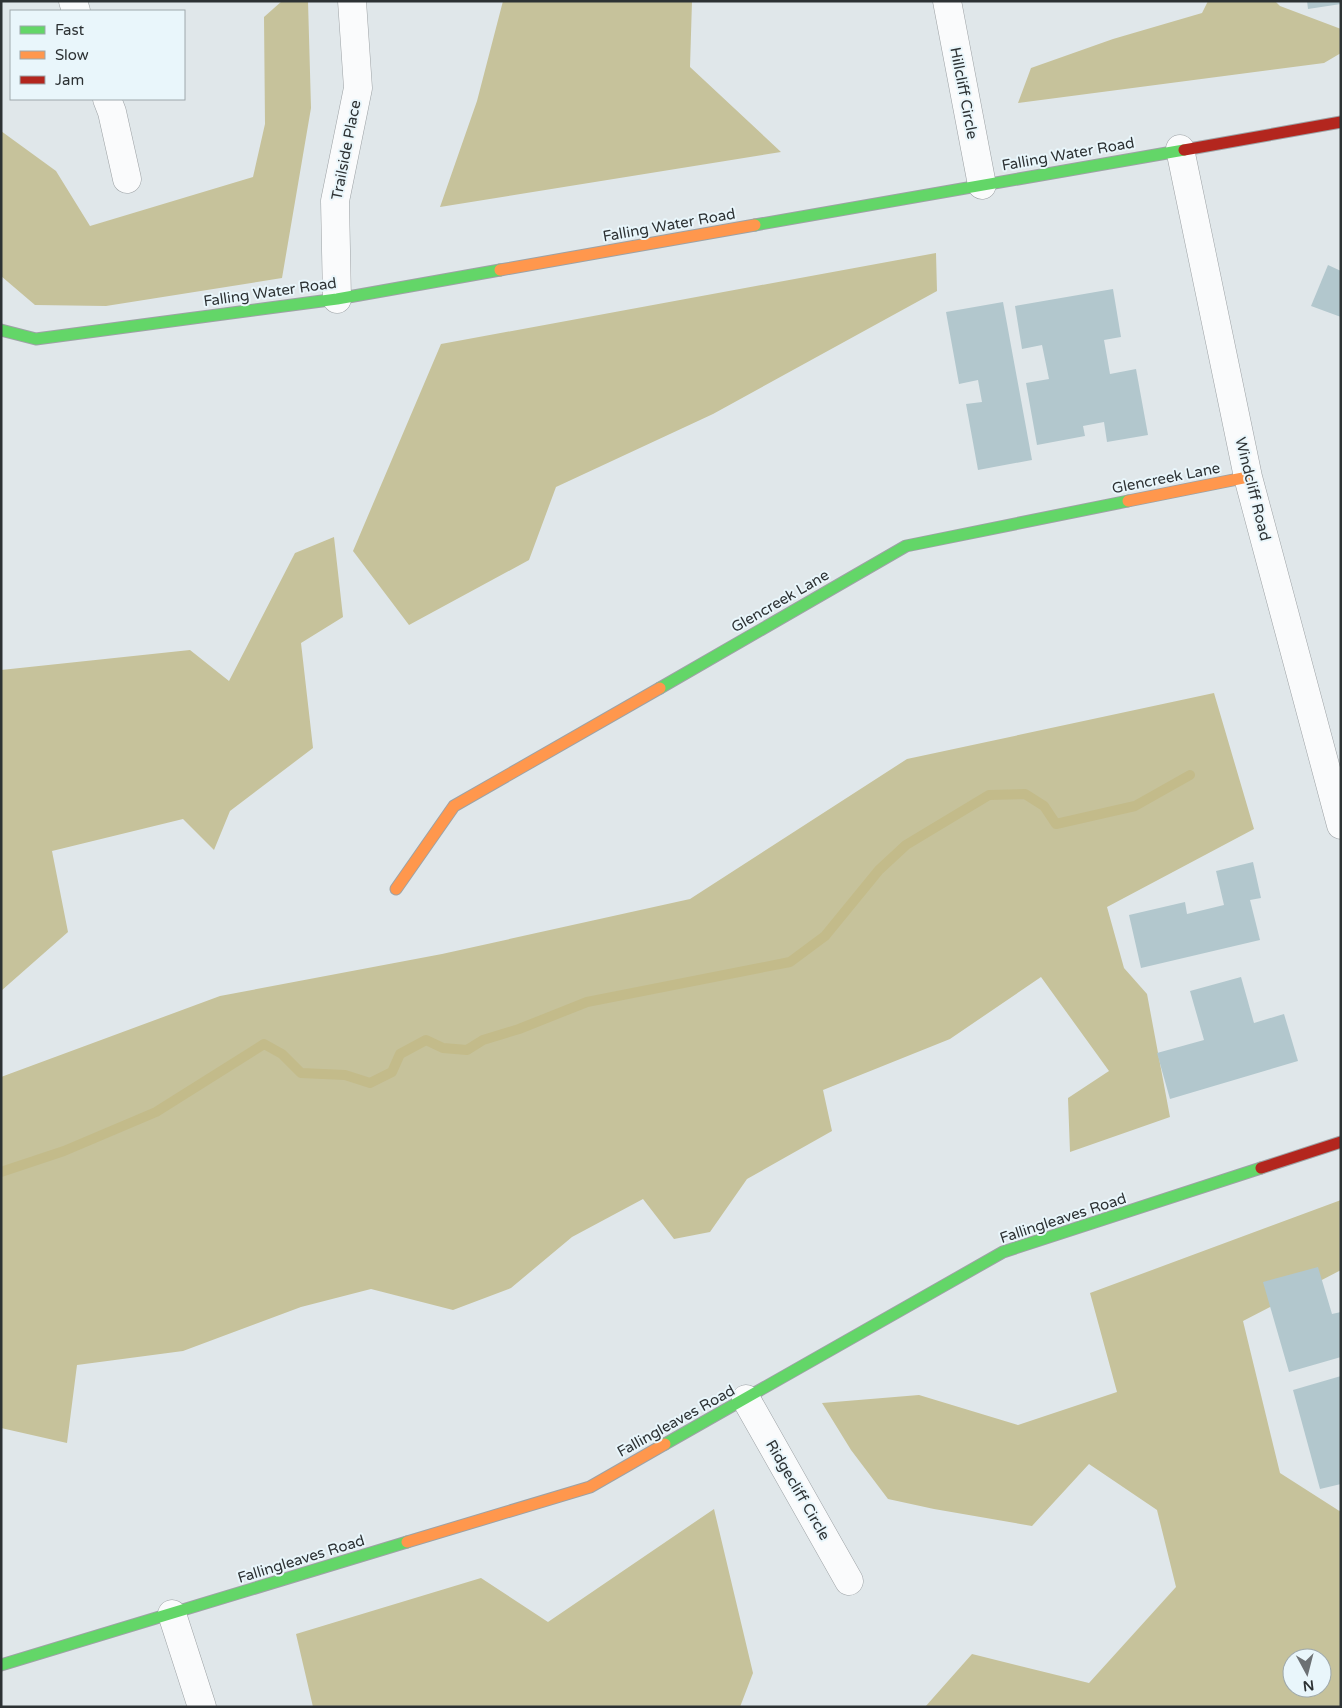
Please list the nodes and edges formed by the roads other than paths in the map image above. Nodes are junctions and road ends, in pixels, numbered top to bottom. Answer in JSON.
{"nodes":[{"id":1,"x":352,"y":1,"type":"edge"},
{"id":2,"x":946,"y":1,"type":"edge"},
{"id":3,"x":107,"y":100,"type":"edge"},
{"id":4,"x":1341,"y":122,"type":"edge"},
{"id":5,"x":1180,"y":149,"type":"junction"},
{"id":6,"x":127,"y":178,"type":"dead end"},
{"id":7,"x":982,"y":185,"type":"junction"},
{"id":8,"x":337,"y":299,"type":"junction"},
{"id":9,"x":1,"y":330,"type":"edge"},
{"id":10,"x":1248,"y":477,"type":"junction"},
{"id":11,"x":1341,"y":825,"type":"edge"},
{"id":12,"x":396,"y":889,"type":"dead end"},
{"id":13,"x":1341,"y":1142,"type":"edge"},
{"id":14,"x":746,"y":1399,"type":"junction"},
{"id":15,"x":849,"y":1581,"type":"dead end"},
{"id":16,"x":172,"y":1614,"type":"junction"},
{"id":17,"x":1,"y":1665,"type":"edge"},
{"id":18,"x":202,"y":1707,"type":"edge"}],
"edges":[{"from":1,"to":8,"type":"street","name":"Trailside Place"},
{"from":2,"to":7,"type":"street","name":"Hillcliff Circle"},
{"from":3,"to":6,"type":"street"},
{"from":4,"to":5,"type":"street","name":"Falling Water Road"},
{"from":5,"to":7,"type":"street","name":"Falling Water Road"},
{"from":5,"to":10,"type":"street","name":"Windcliff Road"},
{"from":7,"to":8,"type":"street","name":"Falling Water Road"},
{"from":8,"to":9,"type":"street","name":"Falling Water Road"},
{"from":10,"to":11,"type":"street","name":"Windcliff Road"},
{"from":10,"to":12,"type":"street","name":"Glencreek Lane"},
{"from":13,"to":14,"type":"street","name":"Fallingleaves Road"},
{"from":14,"to":15,"type":"street","name":"Ridgecliff Circle"},
{"from":14,"to":16,"type":"street","name":"Fallingleaves Road"},
{"from":16,"to":17,"type":"street","name":"Fallingleaves Road"},
{"from":16,"to":18,"type":"street"}]}
